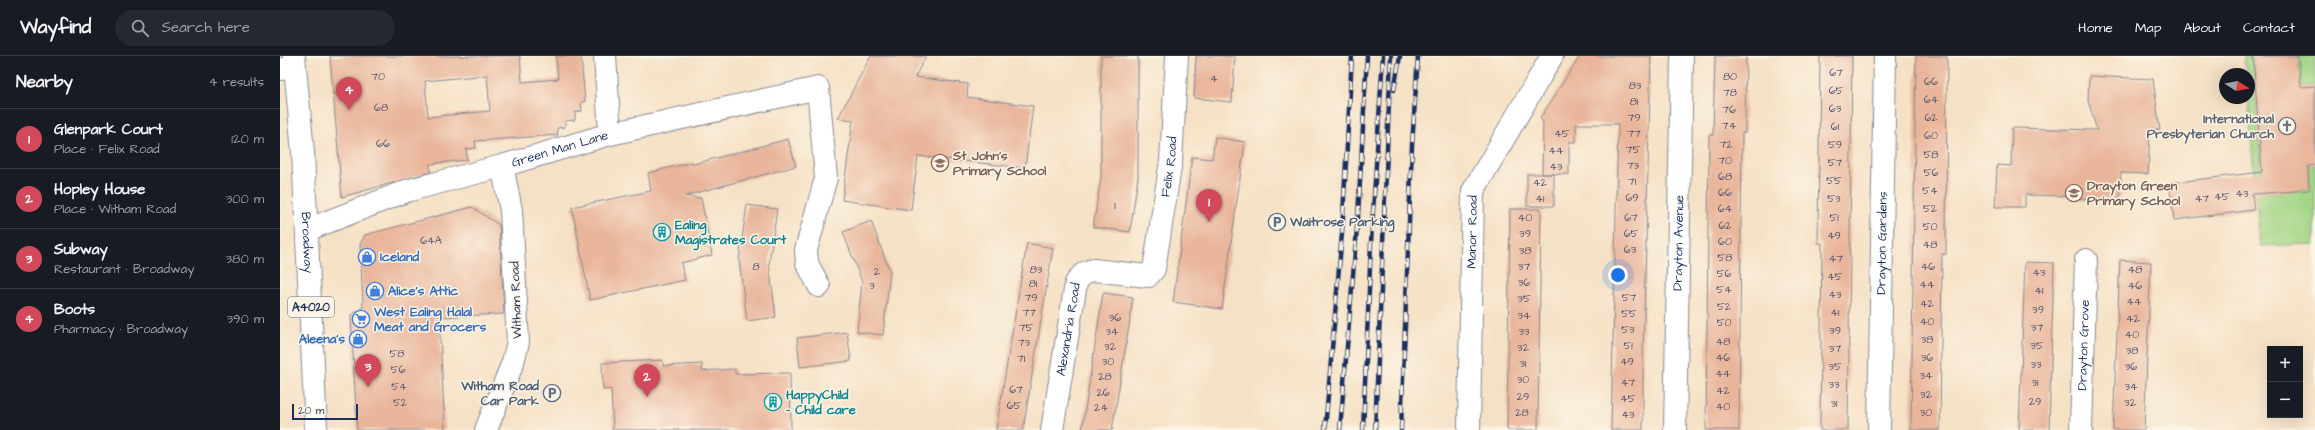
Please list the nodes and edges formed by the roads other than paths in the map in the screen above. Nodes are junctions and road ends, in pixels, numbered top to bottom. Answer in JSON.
{"nodes":[{"id":1,"x":605,"y":56,"type":"edge"},
{"id":2,"x":1177,"y":56,"type":"edge"},
{"id":3,"x":1552,"y":56,"type":"edge"},
{"id":4,"x":1682,"y":56,"type":"edge"},
{"id":5,"x":1885,"y":56,"type":"edge"},
{"id":6,"x":290,"y":64,"type":"edge"},
{"id":7,"x":610,"y":134,"type":"junction"},
{"id":8,"x":502,"y":166,"type":"junction"},
{"id":9,"x":307,"y":230,"type":"junction"},
{"id":10,"x":2086,"y":260,"type":"dead end"},
{"id":11,"x":1148,"y":276,"type":"joint"},
{"id":12,"x":819,"y":286,"type":"dead end"},
{"id":13,"x":316,"y":430,"type":"edge"},
{"id":14,"x":486,"y":430,"type":"edge"},
{"id":15,"x":1052,"y":430,"type":"edge"},
{"id":16,"x":1469,"y":430,"type":"edge"},
{"id":17,"x":1675,"y":430,"type":"edge"},
{"id":18,"x":1880,"y":430,"type":"edge"},
{"id":19,"x":2081,"y":430,"type":"edge"}],
"edges":[{"from":1,"to":7,"type":"street"},
{"from":2,"to":11,"type":"street","name":"Felix Road"},
{"from":3,"to":16,"type":"street","name":"Manor Road"},
{"from":4,"to":17,"type":"street","name":"Drayton Avenue"},
{"from":5,"to":18,"type":"street","name":"Drayton Gardens"},
{"from":6,"to":9,"type":"street","name":"Broadway","number":"A4020"},
{"from":7,"to":8,"type":"street","name":"Green Man Lane"},
{"from":7,"to":12,"type":"street","name":"Green Man Lane"},
{"from":8,"to":9,"type":"street","name":"Green Man Lane"},
{"from":8,"to":14,"type":"street","name":"Witham Road"},
{"from":9,"to":13,"type":"street","name":"Broadway","number":"A4020"},
{"from":10,"to":19,"type":"street","name":"Drayton Grove"},
{"from":11,"to":15,"type":"street","name":"Alexandria Road"}]}
